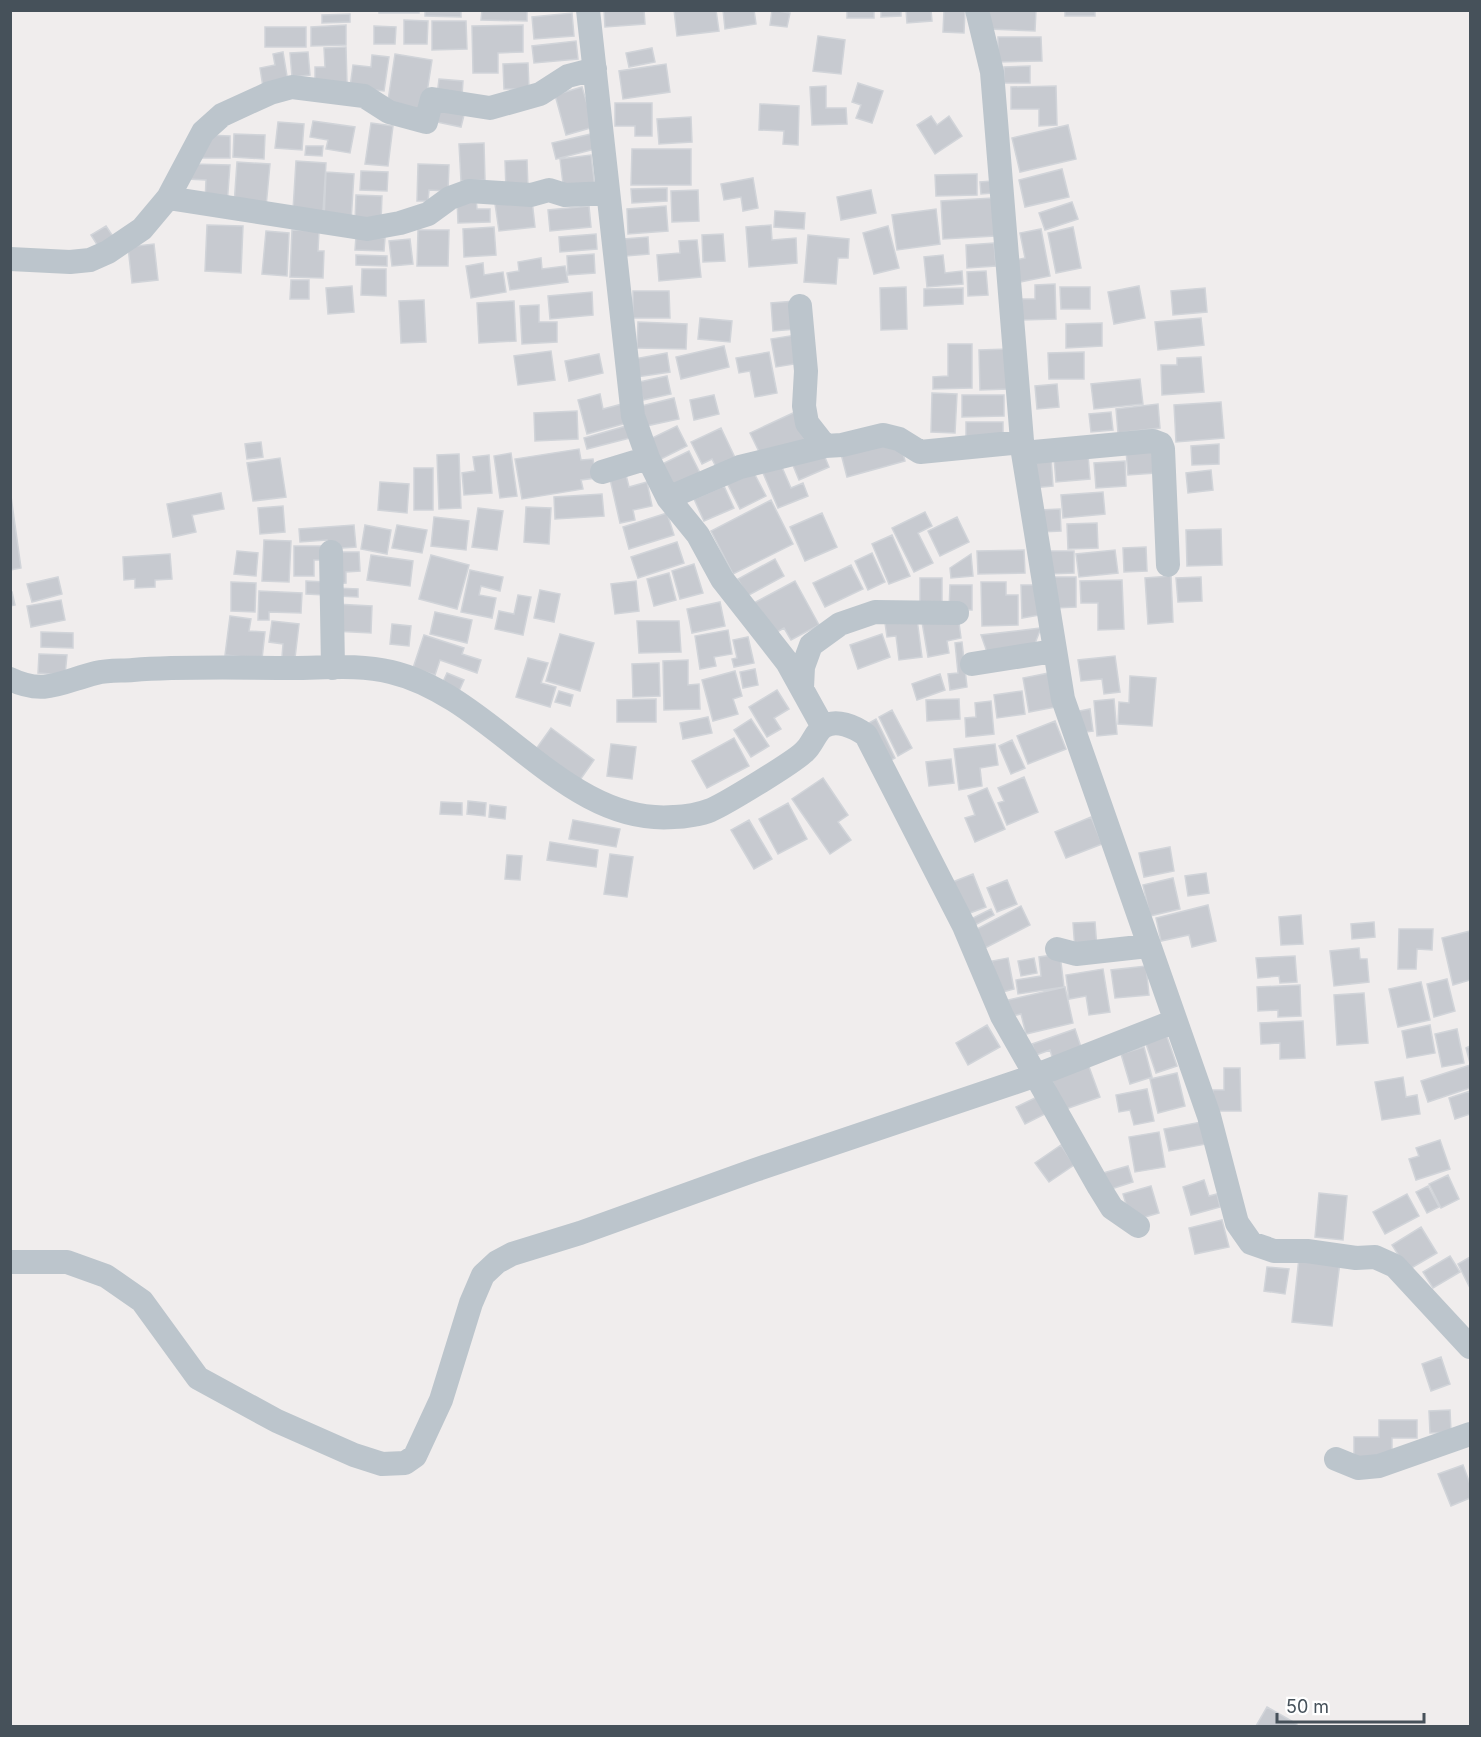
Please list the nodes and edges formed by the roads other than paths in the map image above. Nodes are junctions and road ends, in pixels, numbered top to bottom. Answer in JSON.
{"nodes":[{"id":1,"x":588,"y":10,"type":"edge"},
{"id":2,"x":977,"y":10,"type":"edge"},
{"id":3,"x":595,"y":69,"type":"junction"},
{"id":4,"x":608,"y":193,"type":"junction"},
{"id":5,"x":168,"y":198,"type":"junction"},
{"id":6,"x":10,"y":259,"type":"edge"},
{"id":7,"x":800,"y":306,"type":"dead end"},
{"id":8,"x":825,"y":446,"type":"junction"},
{"id":9,"x":1022,"y":448,"type":"junction"},
{"id":10,"x":648,"y":458,"type":"junction"},
{"id":11,"x":602,"y":472,"type":"dead end"},
{"id":12,"x":668,"y":498,"type":"junction"},
{"id":13,"x":331,"y":552,"type":"dead end"},
{"id":14,"x":1168,"y":565,"type":"dead end"},
{"id":15,"x":957,"y":613,"type":"dead end"},
{"id":16,"x":1054,"y":651,"type":"junction"},
{"id":17,"x":972,"y":664,"type":"dead end"},
{"id":18,"x":333,"y":668,"type":"junction"},
{"id":19,"x":10,"y":679,"type":"edge"},
{"id":20,"x":806,"y":697,"type":"junction"},
{"id":21,"x":823,"y":727,"type":"junction"},
{"id":22,"x":1148,"y":946,"type":"junction"},
{"id":23,"x":1057,"y":949,"type":"dead end"},
{"id":24,"x":1175,"y":1022,"type":"junction"},
{"id":25,"x":1037,"y":1075,"type":"junction"},
{"id":26,"x":1138,"y":1226,"type":"dead end"},
{"id":27,"x":10,"y":1262,"type":"edge"},
{"id":28,"x":1470,"y":1347,"type":"edge"},
{"id":29,"x":1470,"y":1434,"type":"edge"},
{"id":30,"x":1336,"y":1459,"type":"dead end"}],
"edges":[{"from":1,"to":3,"type":"street"},
{"from":2,"to":9,"type":"street"},
{"from":3,"to":4,"type":"street"},
{"from":3,"to":5,"type":"street"},
{"from":4,"to":5,"type":"street"},
{"from":4,"to":10,"type":"street"},
{"from":5,"to":6,"type":"street"},
{"from":7,"to":8,"type":"street"},
{"from":8,"to":9,"type":"street"},
{"from":8,"to":12,"type":"street"},
{"from":9,"to":14,"type":"street"},
{"from":9,"to":16,"type":"street"},
{"from":10,"to":11,"type":"street"},
{"from":10,"to":12,"type":"street"},
{"from":12,"to":20,"type":"street"},
{"from":13,"to":18,"type":"street"},
{"from":15,"to":20,"type":"street"},
{"from":16,"to":17,"type":"street"},
{"from":16,"to":22,"type":"street"},
{"from":18,"to":19,"type":"street"},
{"from":18,"to":21,"type":"street"},
{"from":20,"to":21,"type":"street"},
{"from":21,"to":25,"type":"street"},
{"from":22,"to":23,"type":"street"},
{"from":22,"to":24,"type":"street"},
{"from":24,"to":25,"type":"street"},
{"from":24,"to":28,"type":"street"},
{"from":25,"to":26,"type":"street"},
{"from":25,"to":27,"type":"street"},
{"from":29,"to":30,"type":"street"}]}
